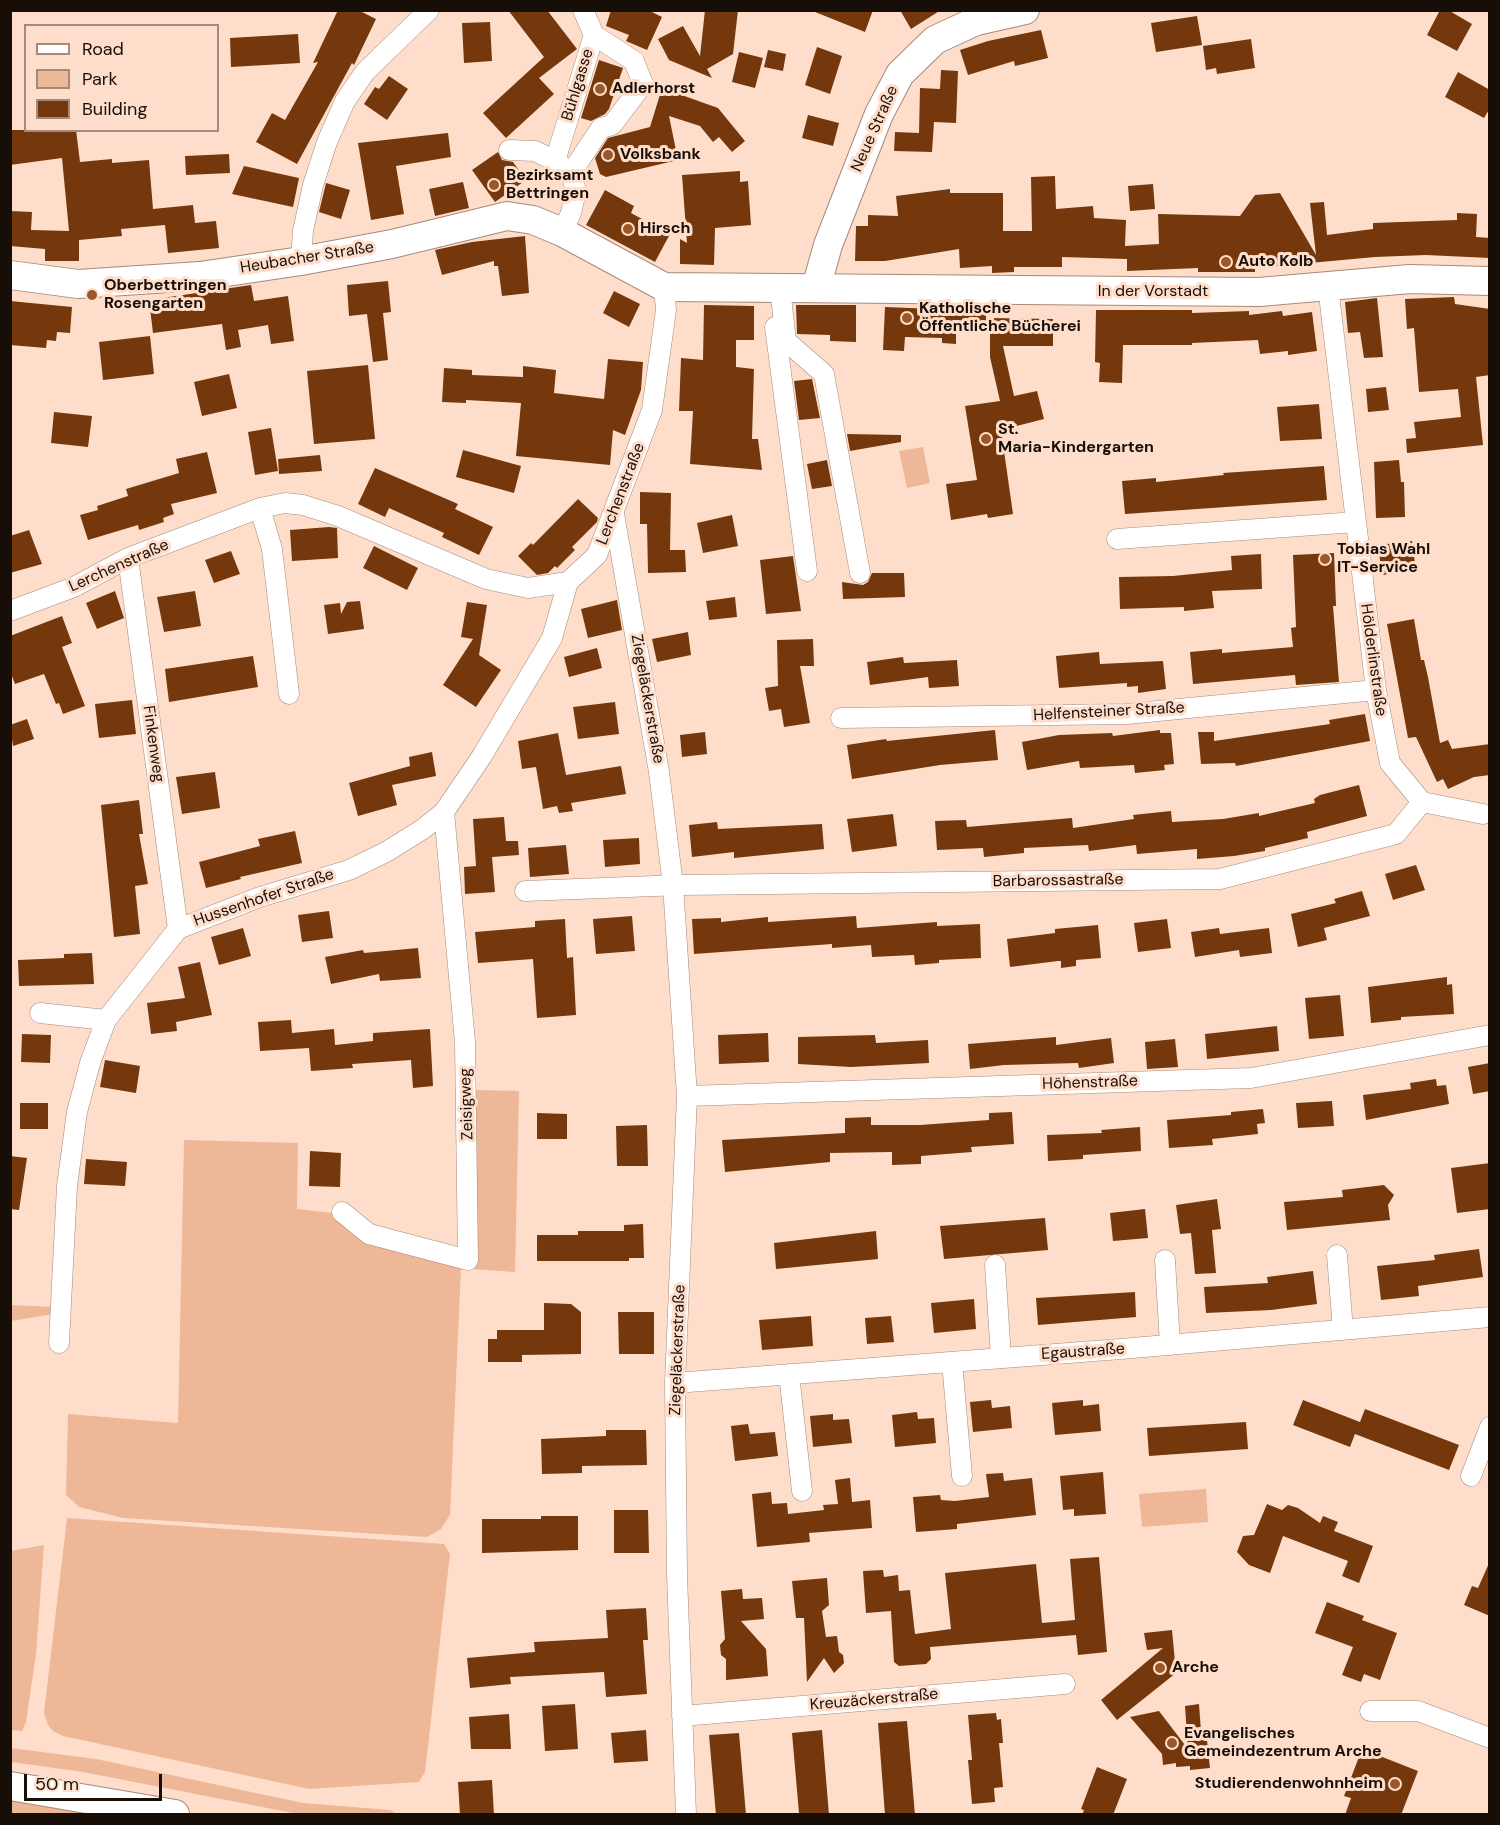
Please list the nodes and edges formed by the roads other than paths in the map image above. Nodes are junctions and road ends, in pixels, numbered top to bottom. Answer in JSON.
{"nodes":[{"id":1,"x":429,"y":10,"type":"edge"},
{"id":2,"x":583,"y":10,"type":"edge"},
{"id":3,"x":1025,"y":10,"type":"edge"},
{"id":4,"x":594,"y":35,"type":"junction"},
{"id":5,"x":509,"y":150,"type":"dead end"},
{"id":6,"x":555,"y":160,"type":"junction"},
{"id":7,"x":571,"y":173,"type":"junction"},
{"id":8,"x":562,"y":232,"type":"junction"},
{"id":9,"x":301,"y":261,"type":"junction"},
{"id":10,"x":10,"y":275,"type":"edge"},
{"id":11,"x":1490,"y":281,"type":"edge"},
{"id":12,"x":1328,"y":286,"type":"junction"},
{"id":13,"x":664,"y":287,"type":"junction"},
{"id":14,"x":775,"y":288,"type":"junction"},
{"id":15,"x":816,"y":288,"type":"junction"},
{"id":16,"x":260,"y":508,"type":"junction"},
{"id":17,"x":614,"y":514,"type":"junction"},
{"id":18,"x":1356,"y":522,"type":"junction"},
{"id":19,"x":1117,"y":539,"type":"dead end"},
{"id":20,"x":128,"y":558,"type":"junction"},
{"id":21,"x":807,"y":571,"type":"dead end"},
{"id":22,"x":860,"y":573,"type":"dead end"},
{"id":23,"x":568,"y":582,"type":"junction"},
{"id":24,"x":10,"y":611,"type":"edge"},
{"id":25,"x":1376,"y":690,"type":"junction"},
{"id":26,"x":289,"y":694,"type":"dead end"},
{"id":27,"x":842,"y":718,"type":"dead end"},
{"id":28,"x":1422,"y":802,"type":"junction"},
{"id":29,"x":444,"y":812,"type":"junction"},
{"id":30,"x":1487,"y":818,"type":"edge"},
{"id":31,"x":673,"y":885,"type":"junction"},
{"id":32,"x":525,"y":891,"type":"dead end"},
{"id":33,"x":178,"y":929,"type":"junction"},
{"id":34,"x":40,"y":1013,"type":"dead end"},
{"id":35,"x":106,"y":1020,"type":"junction"},
{"id":36,"x":1490,"y":1035,"type":"edge"},
{"id":37,"x":687,"y":1096,"type":"junction"},
{"id":38,"x":342,"y":1212,"type":"dead end"},
{"id":39,"x":1337,"y":1255,"type":"dead end"},
{"id":40,"x":1165,"y":1260,"type":"dead end"},
{"id":41,"x":995,"y":1264,"type":"dead end"},
{"id":42,"x":1490,"y":1317,"type":"edge"},
{"id":43,"x":1343,"y":1330,"type":"junction"},
{"id":44,"x":59,"y":1343,"type":"dead end"},
{"id":45,"x":1170,"y":1345,"type":"junction"},
{"id":46,"x":1001,"y":1358,"type":"junction"},
{"id":47,"x":952,"y":1362,"type":"junction"},
{"id":48,"x":789,"y":1374,"type":"junction"},
{"id":49,"x":675,"y":1383,"type":"junction"},
{"id":50,"x":1490,"y":1427,"type":"edge"},
{"id":51,"x":962,"y":1476,"type":"dead end"},
{"id":52,"x":1471,"y":1476,"type":"dead end"},
{"id":53,"x":802,"y":1491,"type":"dead end"},
{"id":54,"x":1065,"y":1684,"type":"dead end"},
{"id":55,"x":1370,"y":1711,"type":"dead end"},
{"id":56,"x":682,"y":1716,"type":"junction"},
{"id":57,"x":1490,"y":1738,"type":"edge"},
{"id":58,"x":10,"y":1786,"type":"edge"},
{"id":59,"x":174,"y":1815,"type":"edge"},
{"id":60,"x":686,"y":1815,"type":"edge"}],
"edges":[{"from":1,"to":9,"type":"street"},
{"from":2,"to":4,"type":"street","name":"Bühlgasse"},
{"from":3,"to":15,"type":"street","name":"Neue Straße"},
{"from":4,"to":6,"type":"street","name":"Bühlgasse"},
{"from":4,"to":7,"type":"street"},
{"from":5,"to":6,"type":"street"},
{"from":6,"to":7,"type":"street"},
{"from":7,"to":8,"type":"street"},
{"from":8,"to":9,"type":"street","name":"Heubacher Straße"},
{"from":8,"to":13,"type":"street","name":"In der Vorstadt"},
{"from":9,"to":10,"type":"street","name":"Heubacher Straße"},
{"from":11,"to":12,"type":"street","name":"In der Vorstadt"},
{"from":12,"to":15,"type":"street","name":"In der Vorstadt"},
{"from":12,"to":18,"type":"street","name":"Hölderlinstraße"},
{"from":13,"to":14,"type":"street","name":"In der Vorstadt"},
{"from":13,"to":17,"type":"street","name":"Lerchenstraße"},
{"from":14,"to":15,"type":"street","name":"In der Vorstadt"},
{"from":14,"to":21,"type":"street"},
{"from":14,"to":22,"type":"street"},
{"from":16,"to":20,"type":"street","name":"Lerchenstraße"},
{"from":16,"to":23,"type":"street","name":"Lerchenstraße"},
{"from":16,"to":26,"type":"street"},
{"from":17,"to":23,"type":"street","name":"Lerchenstraße"},
{"from":17,"to":31,"type":"street","name":"Ziegeläckerstraße"},
{"from":18,"to":19,"type":"street"},
{"from":18,"to":25,"type":"street","name":"Hölderlinstraße"},
{"from":20,"to":24,"type":"street","name":"Lerchenstraße"},
{"from":20,"to":33,"type":"street","name":"Finkenweg"},
{"from":23,"to":29,"type":"street","name":"Hussenhofer Straße"},
{"from":25,"to":27,"type":"street","name":"Helfensteiner Straße"},
{"from":25,"to":28,"type":"street","name":"Hölderlinstraße"},
{"from":28,"to":30,"type":"street"},
{"from":28,"to":31,"type":"street","name":"Barbarossastraße"},
{"from":29,"to":33,"type":"street","name":"Hussenhofer Straße"},
{"from":29,"to":38,"type":"street","name":"Zeisigweg"},
{"from":31,"to":32,"type":"street"},
{"from":31,"to":37,"type":"street","name":"Ziegeläckerstraße"},
{"from":33,"to":35,"type":"street","name":"Hussenhofer Straße"},
{"from":34,"to":35,"type":"street"},
{"from":35,"to":44,"type":"street","name":"Hussenhofer Straße"},
{"from":36,"to":37,"type":"street","name":"Höhenstraße"},
{"from":37,"to":49,"type":"street","name":"Ziegeläckerstraße"},
{"from":39,"to":43,"type":"street"},
{"from":40,"to":45,"type":"street"},
{"from":41,"to":46,"type":"street"},
{"from":42,"to":43,"type":"street","name":"Egaustraße"},
{"from":43,"to":45,"type":"street","name":"Egaustraße"},
{"from":45,"to":46,"type":"street","name":"Egaustraße"},
{"from":46,"to":47,"type":"street","name":"Egaustraße"},
{"from":47,"to":48,"type":"street","name":"Egaustraße"},
{"from":47,"to":51,"type":"street"},
{"from":48,"to":49,"type":"street","name":"Egaustraße"},
{"from":48,"to":53,"type":"street"},
{"from":49,"to":56,"type":"street","name":"Ziegeläckerstraße"},
{"from":50,"to":52,"type":"street"},
{"from":54,"to":56,"type":"street","name":"Kreuzäckerstraße"},
{"from":55,"to":57,"type":"street"},
{"from":56,"to":60,"type":"street","name":"Ziegeläckerstraße"},
{"from":58,"to":59,"type":"street"}]}
